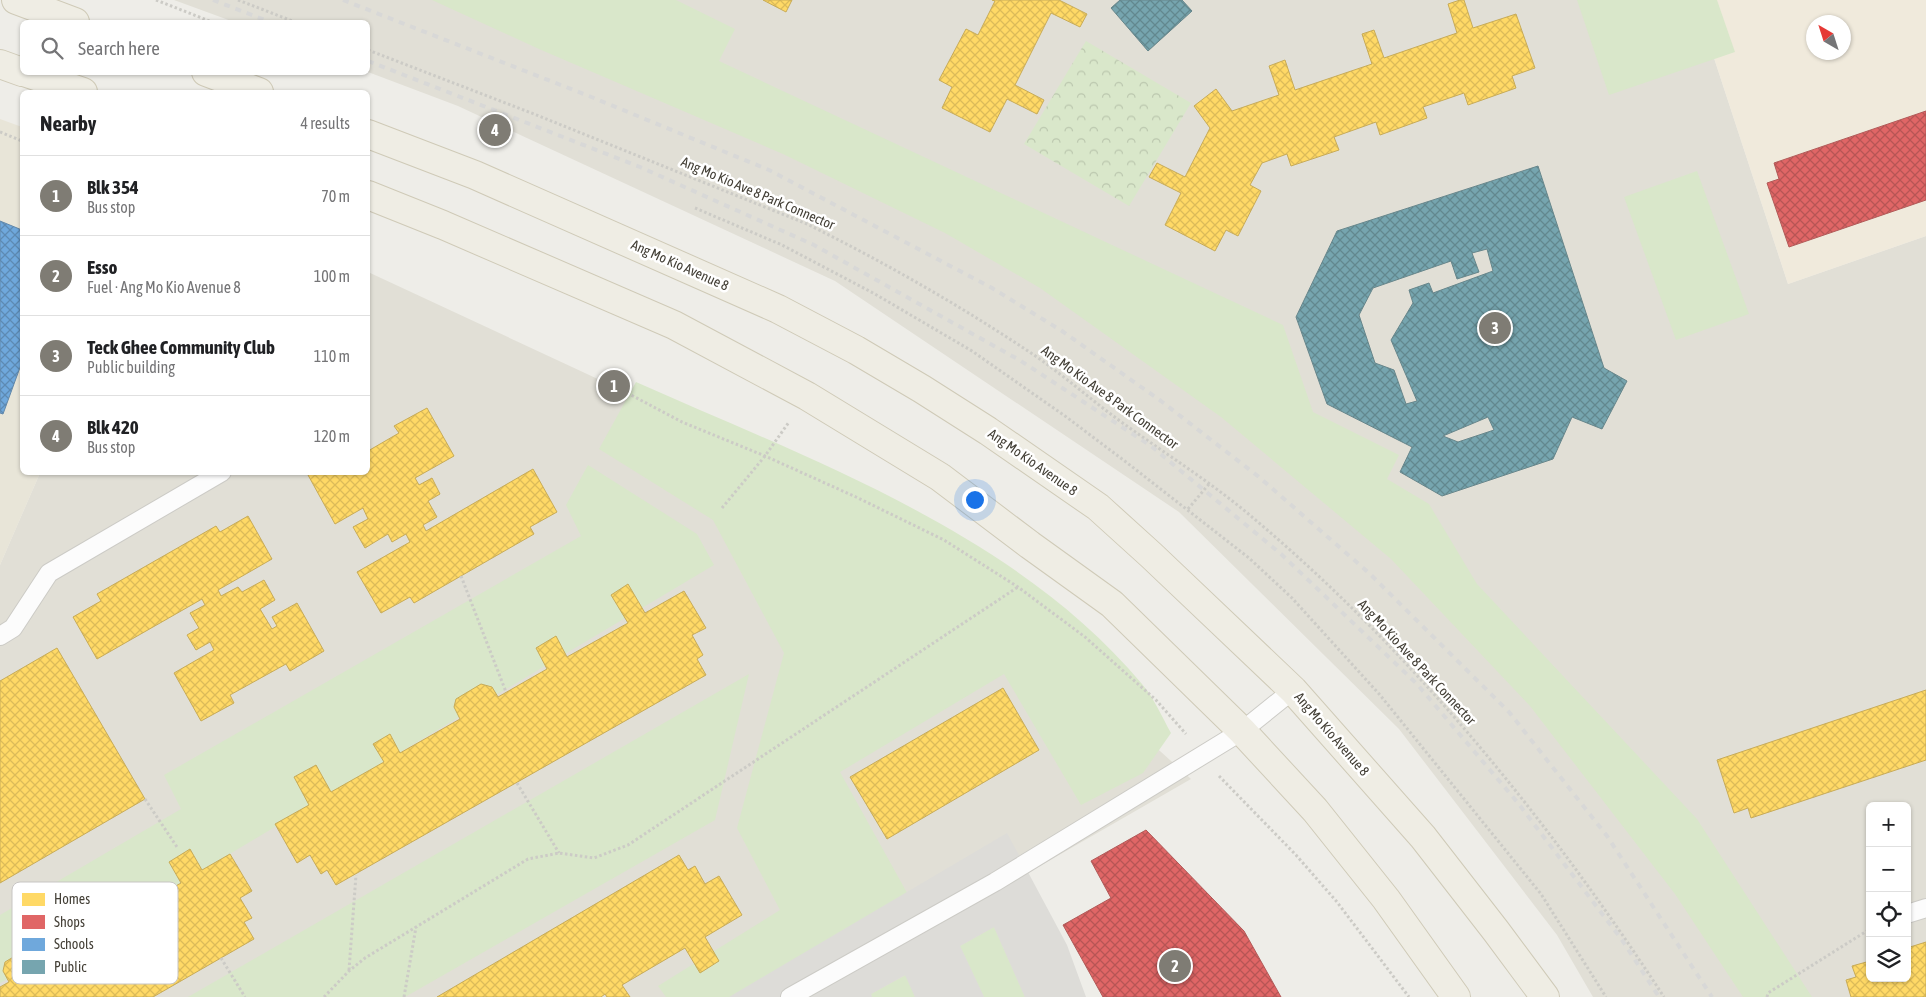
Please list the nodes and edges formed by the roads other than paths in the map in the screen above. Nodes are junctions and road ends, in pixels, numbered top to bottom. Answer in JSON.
{"nodes":[{"id":1,"x":16,"y":0,"type":"edge"},
{"id":2,"x":70,"y":20,"type":"edge"},
{"id":3,"x":0,"y":64,"type":"edge"},
{"id":4,"x":20,"y":71,"type":"edge"},
{"id":5,"x":32,"y":75,"type":"edge"},
{"id":6,"x":214,"y":75,"type":"edge"},
{"id":7,"x":77,"y":90,"type":"edge"},
{"id":8,"x":254,"y":90,"type":"edge"},
{"id":9,"x":370,"y":135,"type":"edge"},
{"id":10,"x":370,"y":196,"type":"edge"},
{"id":11,"x":217,"y":475,"type":"edge"},
{"id":12,"x":0,"y":636,"type":"edge"},
{"id":13,"x":1293,"y":690,"type":"junction"},
{"id":14,"x":1242,"y":731,"type":"junction"},
{"id":15,"x":1926,"y":908,"type":"edge"},
{"id":16,"x":1911,"y":913,"type":"edge"},
{"id":17,"x":790,"y":997,"type":"edge"},
{"id":18,"x":1456,"y":997,"type":"edge"},
{"id":19,"x":1545,"y":997,"type":"edge"}],
"edges":[{"from":1,"to":2,"type":"main road"},
{"from":3,"to":4,"type":"main road"},
{"from":5,"to":7,"type":"main road"},
{"from":6,"to":8,"type":"main road"},
{"from":9,"to":13,"type":"main road","name":"Ang Mo Kio Avenue 8"},
{"from":10,"to":14,"type":"main road"},
{"from":11,"to":12,"type":"lane"},
{"from":13,"to":14,"type":"lane"},
{"from":13,"to":19,"type":"main road","name":"Ang Mo Kio Avenue 8"},
{"from":14,"to":17,"type":"lane"},
{"from":14,"to":18,"type":"main road"},
{"from":15,"to":16,"type":"lane"}]}
